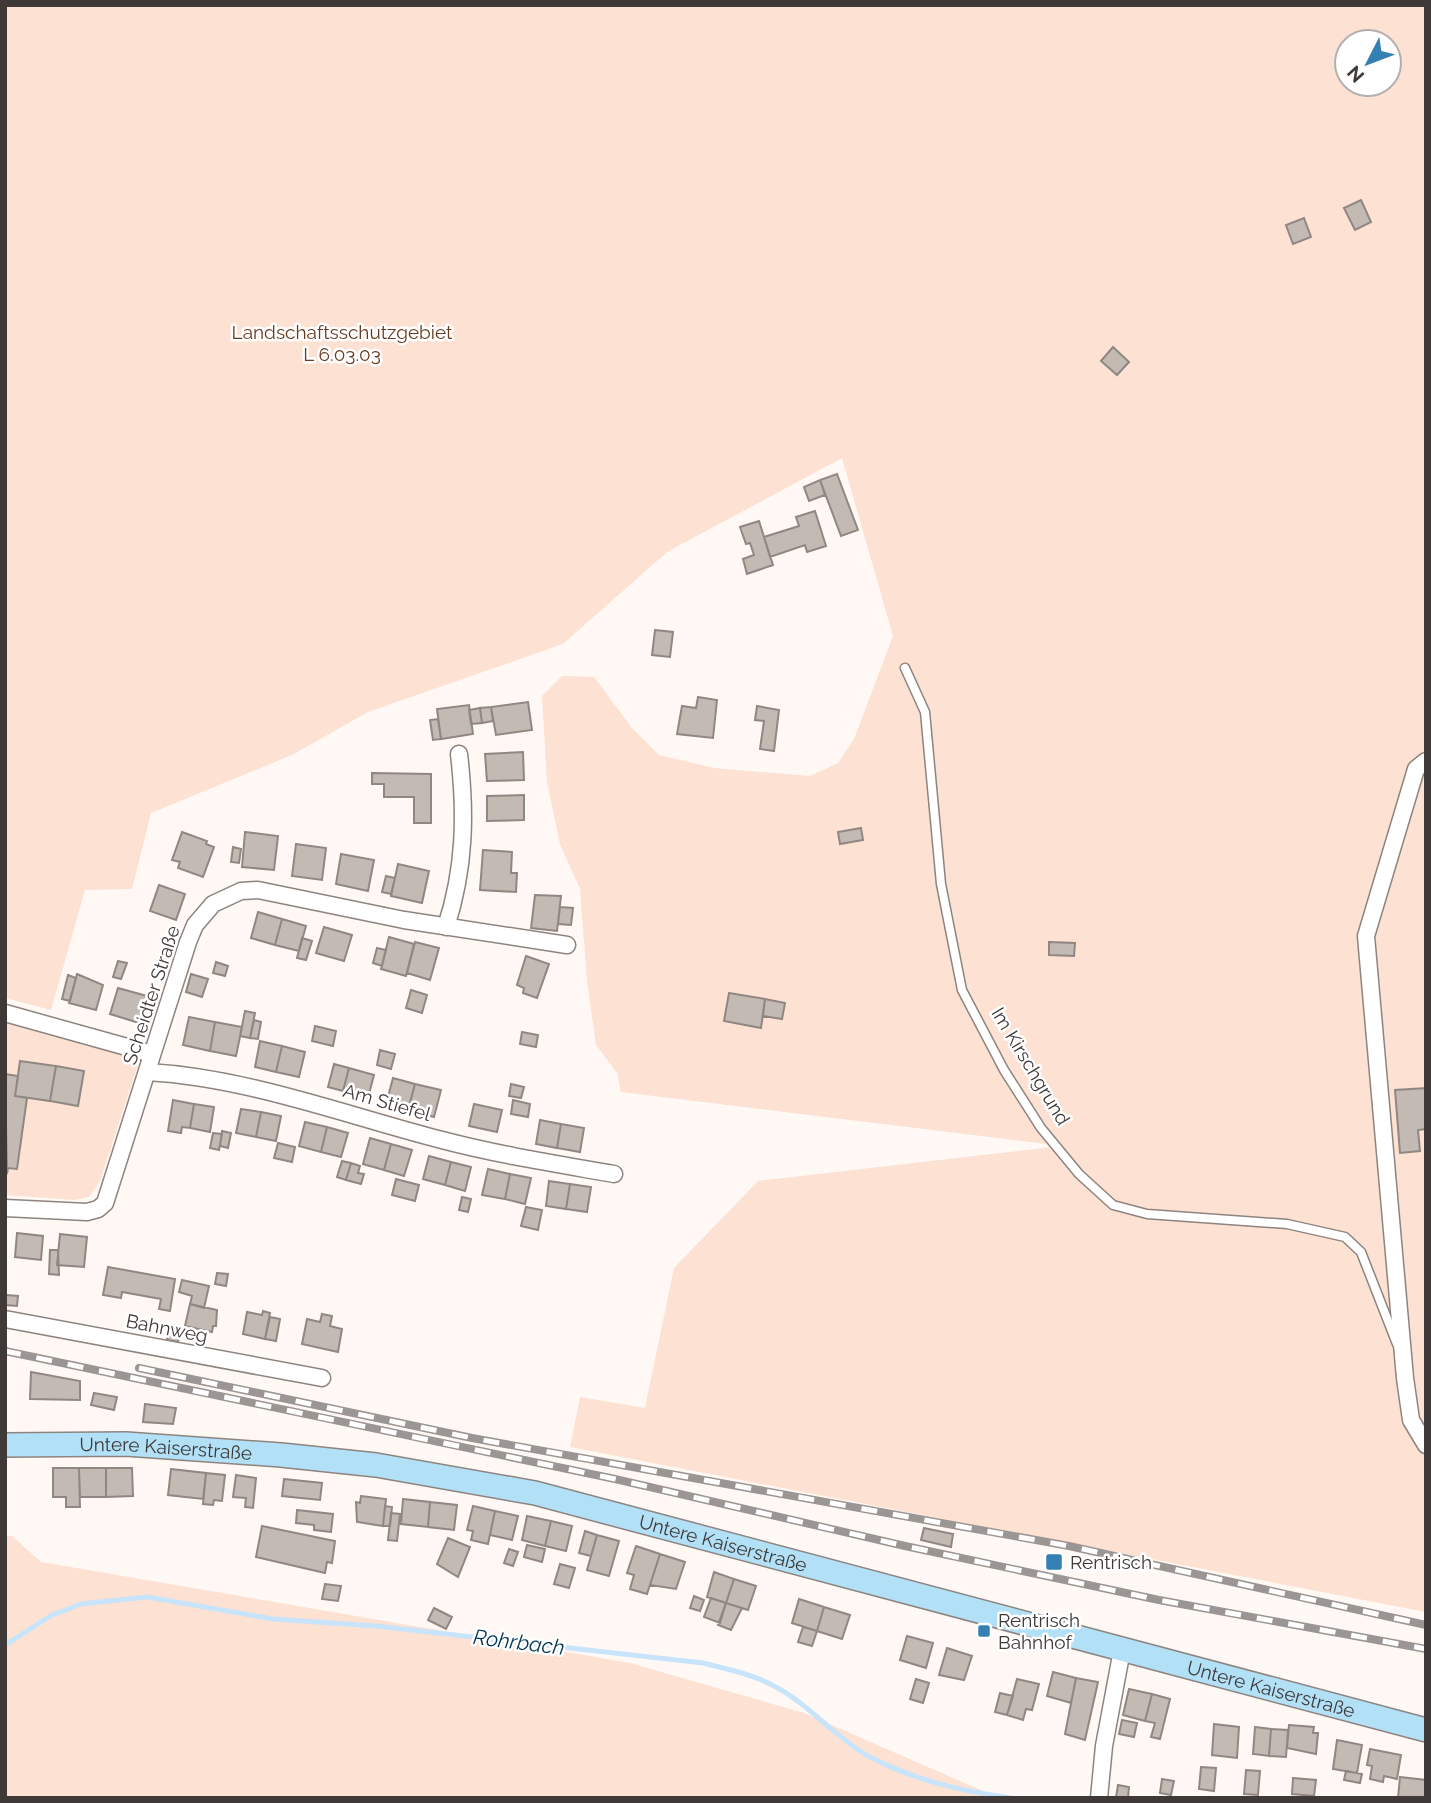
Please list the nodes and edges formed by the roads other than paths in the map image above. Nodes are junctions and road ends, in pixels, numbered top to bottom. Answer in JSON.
{"nodes":[{"id":1,"x":905,"y":668,"type":"dead end"},
{"id":2,"x":459,"y":754,"type":"dead end"},
{"id":3,"x":1426,"y":761,"type":"edge"},
{"id":4,"x":446,"y":927,"type":"junction"},
{"id":5,"x":566,"y":944,"type":"dead end"},
{"id":6,"x":5,"y":1013,"type":"edge"},
{"id":7,"x":152,"y":1054,"type":"junction"},
{"id":8,"x":148,"y":1072,"type":"junction"},
{"id":9,"x":614,"y":1174,"type":"dead end"},
{"id":10,"x":5,"y":1208,"type":"edge"},
{"id":11,"x":5,"y":1319,"type":"edge"},
{"id":12,"x":322,"y":1378,"type":"dead end"},
{"id":13,"x":1405,"y":1378,"type":"junction"},
{"id":14,"x":5,"y":1445,"type":"edge"},
{"id":15,"x":1426,"y":1445,"type":"edge"},
{"id":16,"x":1122,"y":1650,"type":"junction"},
{"id":17,"x":1426,"y":1730,"type":"edge"},
{"id":18,"x":1099,"y":1791,"type":"edge"}],
"edges":[{"from":1,"to":13,"type":"lane","name":"Im Kirschgrund"},
{"from":2,"to":4,"type":"street"},
{"from":3,"to":13,"type":"street","name":"Im Kirschgrund"},
{"from":4,"to":5,"type":"street","name":"Scheidter Straße"},
{"from":4,"to":7,"type":"street","name":"Scheidter Straße"},
{"from":6,"to":7,"type":"street"},
{"from":7,"to":8,"type":"street","name":"Scheidter Straße"},
{"from":8,"to":9,"type":"street","name":"Am Stiefel"},
{"from":8,"to":10,"type":"street","name":"Scheidter Straße"},
{"from":11,"to":12,"type":"street","name":"Bahnweg"},
{"from":13,"to":15,"type":"street","name":"Im Kirschgrund"},
{"from":14,"to":16,"type":"main road","name":"Untere Kaiserstraße"},
{"from":16,"to":17,"type":"main road","name":"Untere Kaiserstraße"},
{"from":16,"to":18,"type":"street"}]}
